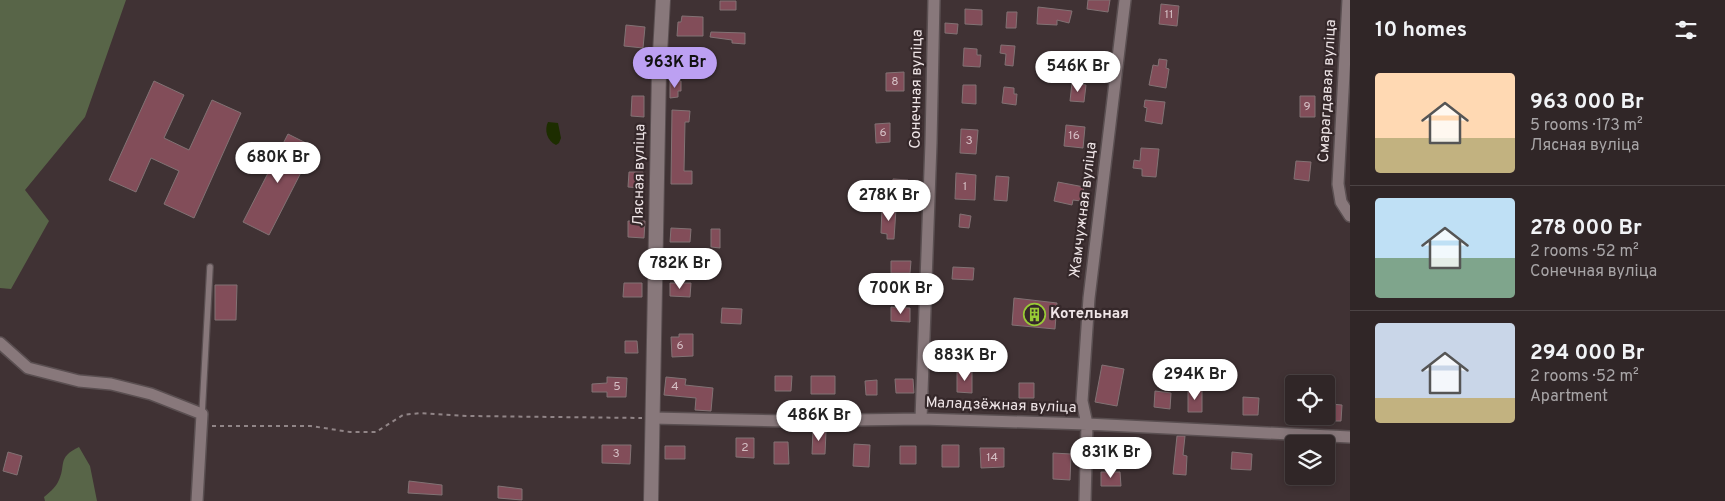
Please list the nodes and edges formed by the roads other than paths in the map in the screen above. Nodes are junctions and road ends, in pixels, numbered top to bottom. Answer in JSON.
{"nodes":[{"id":1,"x":663,"y":0,"type":"edge"},
{"id":2,"x":934,"y":0,"type":"edge"},
{"id":3,"x":1125,"y":0,"type":"edge"},
{"id":4,"x":1348,"y":0,"type":"edge"},
{"id":5,"x":1350,"y":216,"type":"edge"},
{"id":6,"x":210,"y":267,"type":"dead end"},
{"id":7,"x":0,"y":342,"type":"edge"},
{"id":8,"x":652,"y":418,"type":"junction"},
{"id":9,"x":921,"y":419,"type":"junction"},
{"id":10,"x":202,"y":420,"type":"junction"},
{"id":11,"x":1087,"y":424,"type":"junction"},
{"id":12,"x":1350,"y":437,"type":"edge"},
{"id":13,"x":197,"y":501,"type":"edge"},
{"id":14,"x":651,"y":501,"type":"edge"},
{"id":15,"x":1086,"y":501,"type":"edge"}],
"edges":[{"from":1,"to":8,"type":"street","name":"Лясная вуліца"},
{"from":2,"to":9,"type":"street","name":"Сонечная вуліца"},
{"from":3,"to":11,"type":"street","name":"Жамчужная вуліца"},
{"from":4,"to":5,"type":"street","name":"Смарагдавая вуліца"},
{"from":6,"to":10,"type":"lane"},
{"from":7,"to":10,"type":"street"},
{"from":8,"to":9,"type":"street","name":"Маладзёжная вуліца"},
{"from":8,"to":14,"type":"street","name":"Лясная вуліца"},
{"from":9,"to":11,"type":"street","name":"Маладзёжная вуліца"},
{"from":10,"to":13,"type":"street"},
{"from":11,"to":12,"type":"street","name":"Маладзёжная вуліца"},
{"from":11,"to":15,"type":"street","name":"Жамчужная вуліца"}]}
